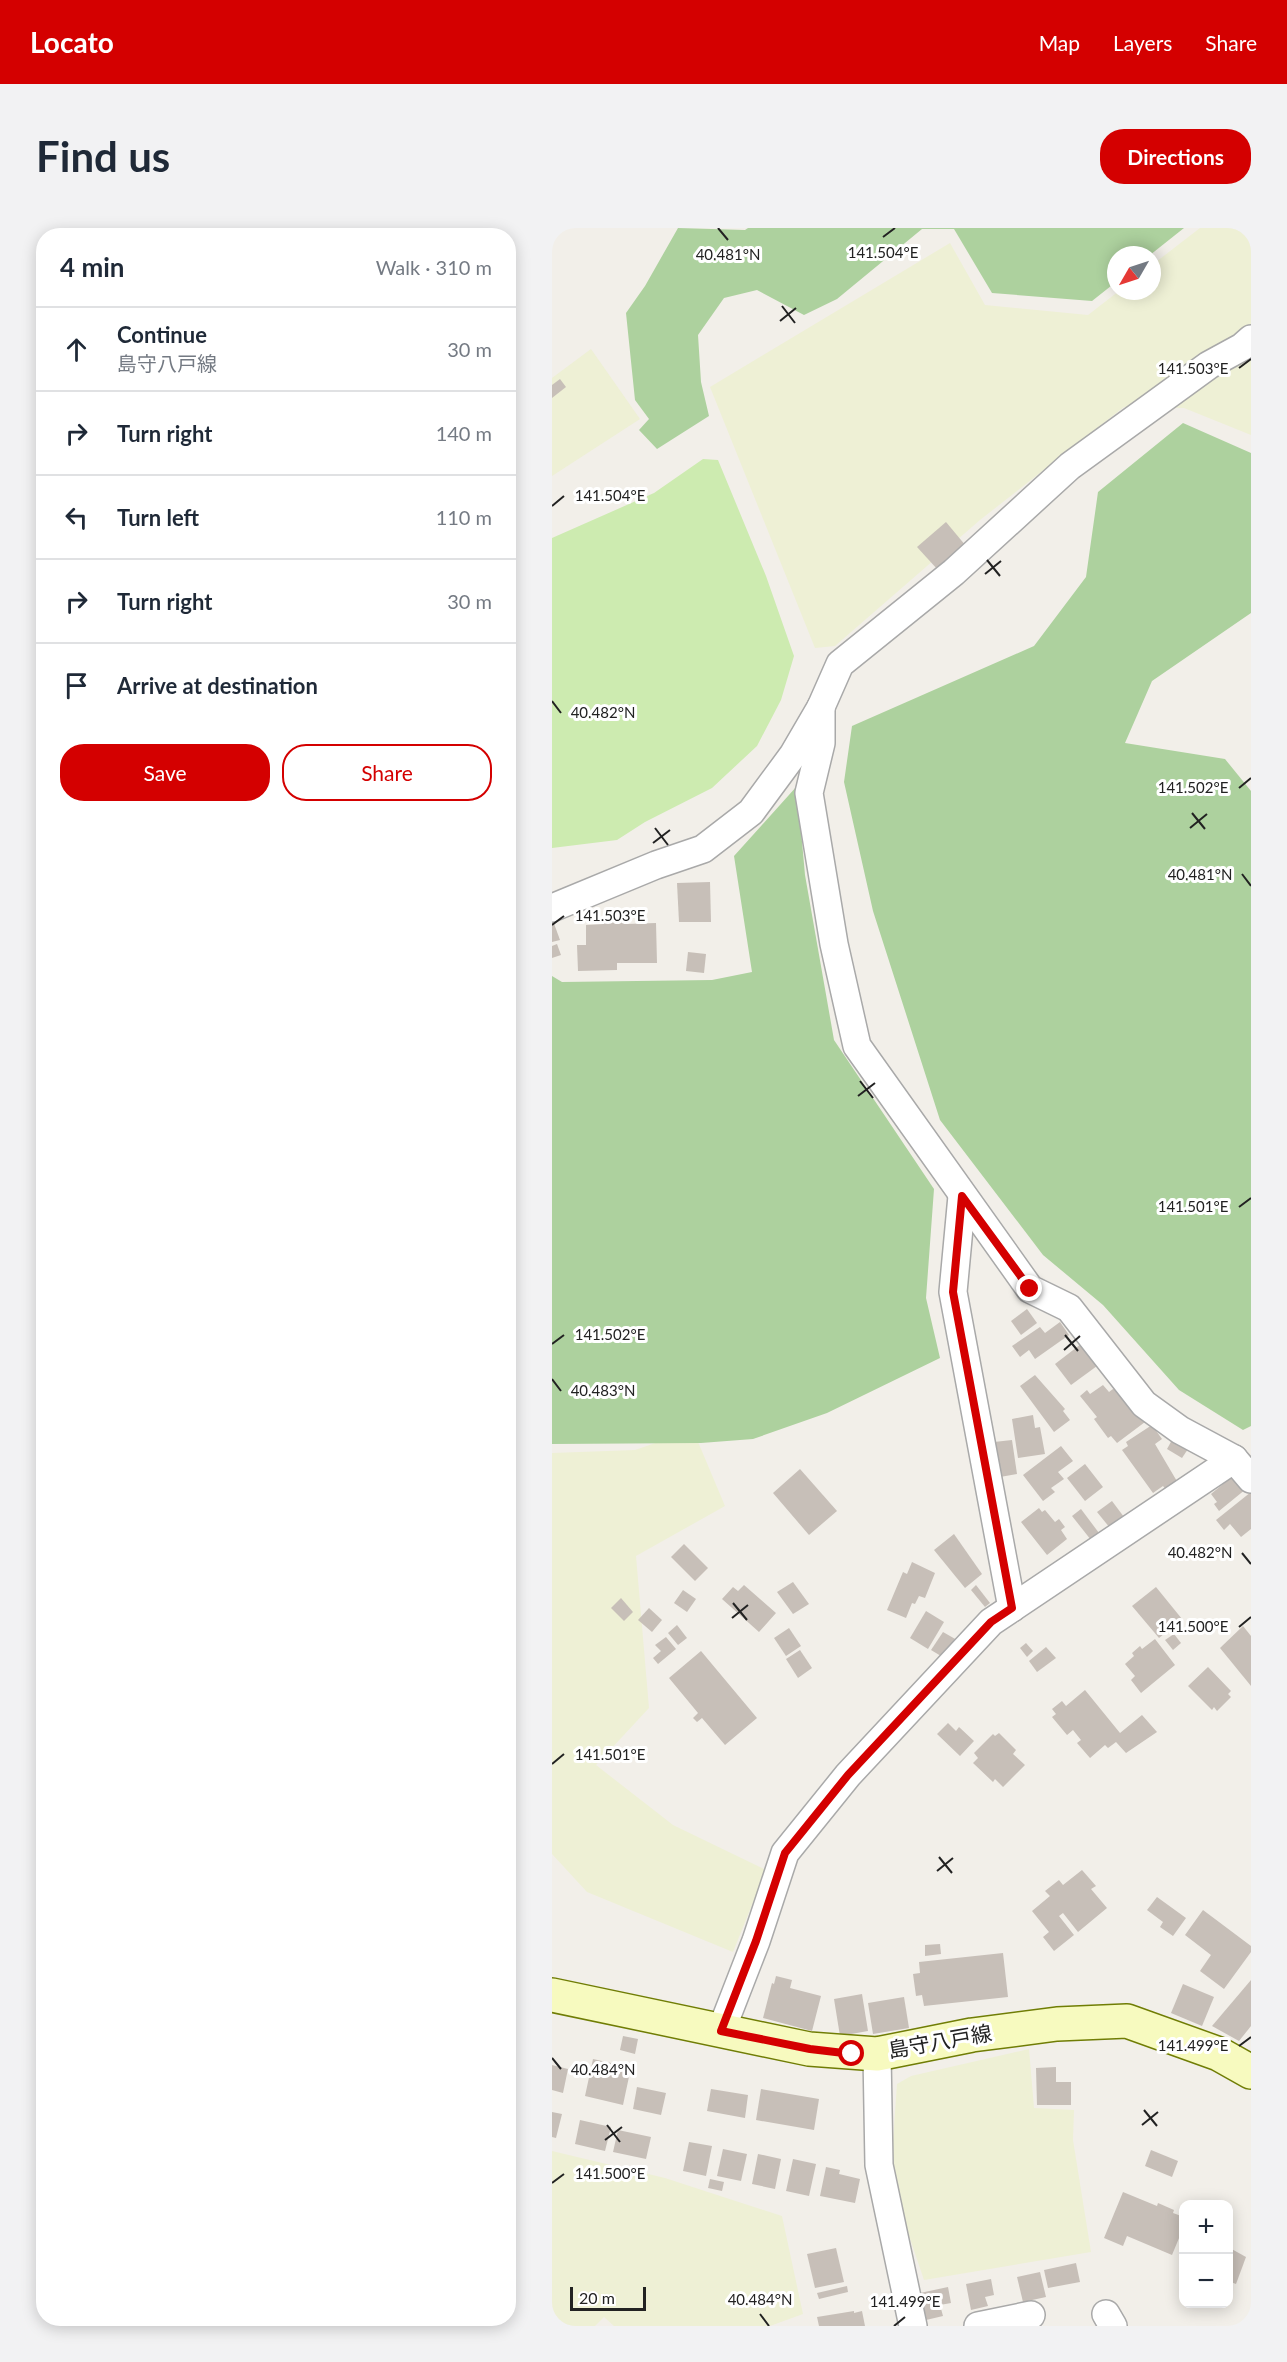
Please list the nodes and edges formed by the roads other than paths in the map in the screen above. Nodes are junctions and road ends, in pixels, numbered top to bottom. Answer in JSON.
{"nodes":[{"id":1,"x":1251,"y":339,"type":"edge"},
{"id":2,"x":820,"y":707,"type":"junction"},
{"id":3,"x":552,"y":908,"type":"edge"},
{"id":4,"x":962,"y":1196,"type":"junction"},
{"id":5,"x":1242,"y":1469,"type":"edge"},
{"id":6,"x":1012,"y":1608,"type":"junction"},
{"id":7,"x":552,"y":1995,"type":"edge"},
{"id":8,"x":721,"y":2031,"type":"junction"},
{"id":9,"x":877,"y":2054,"type":"junction"},
{"id":10,"x":1251,"y":2072,"type":"edge"},
{"id":11,"x":1031,"y":2315,"type":"dead end"},
{"id":12,"x":913,"y":2326,"type":"edge"},
{"id":13,"x":978,"y":2326,"type":"edge"}],
"edges":[{"from":1,"to":2,"type":"street"},
{"from":2,"to":3,"type":"street"},
{"from":2,"to":4,"type":"street"},
{"from":4,"to":5,"type":"street"},
{"from":4,"to":6,"type":"street"},
{"from":5,"to":6,"type":"street"},
{"from":6,"to":8,"type":"street"},
{"from":7,"to":8,"type":"main road","name":"島守八戸線"},
{"from":8,"to":9,"type":"main road","name":"島守八戸線"},
{"from":9,"to":10,"type":"main road","name":"島守八戸線"},
{"from":9,"to":12,"type":"street"},
{"from":11,"to":13,"type":"street"}]}
